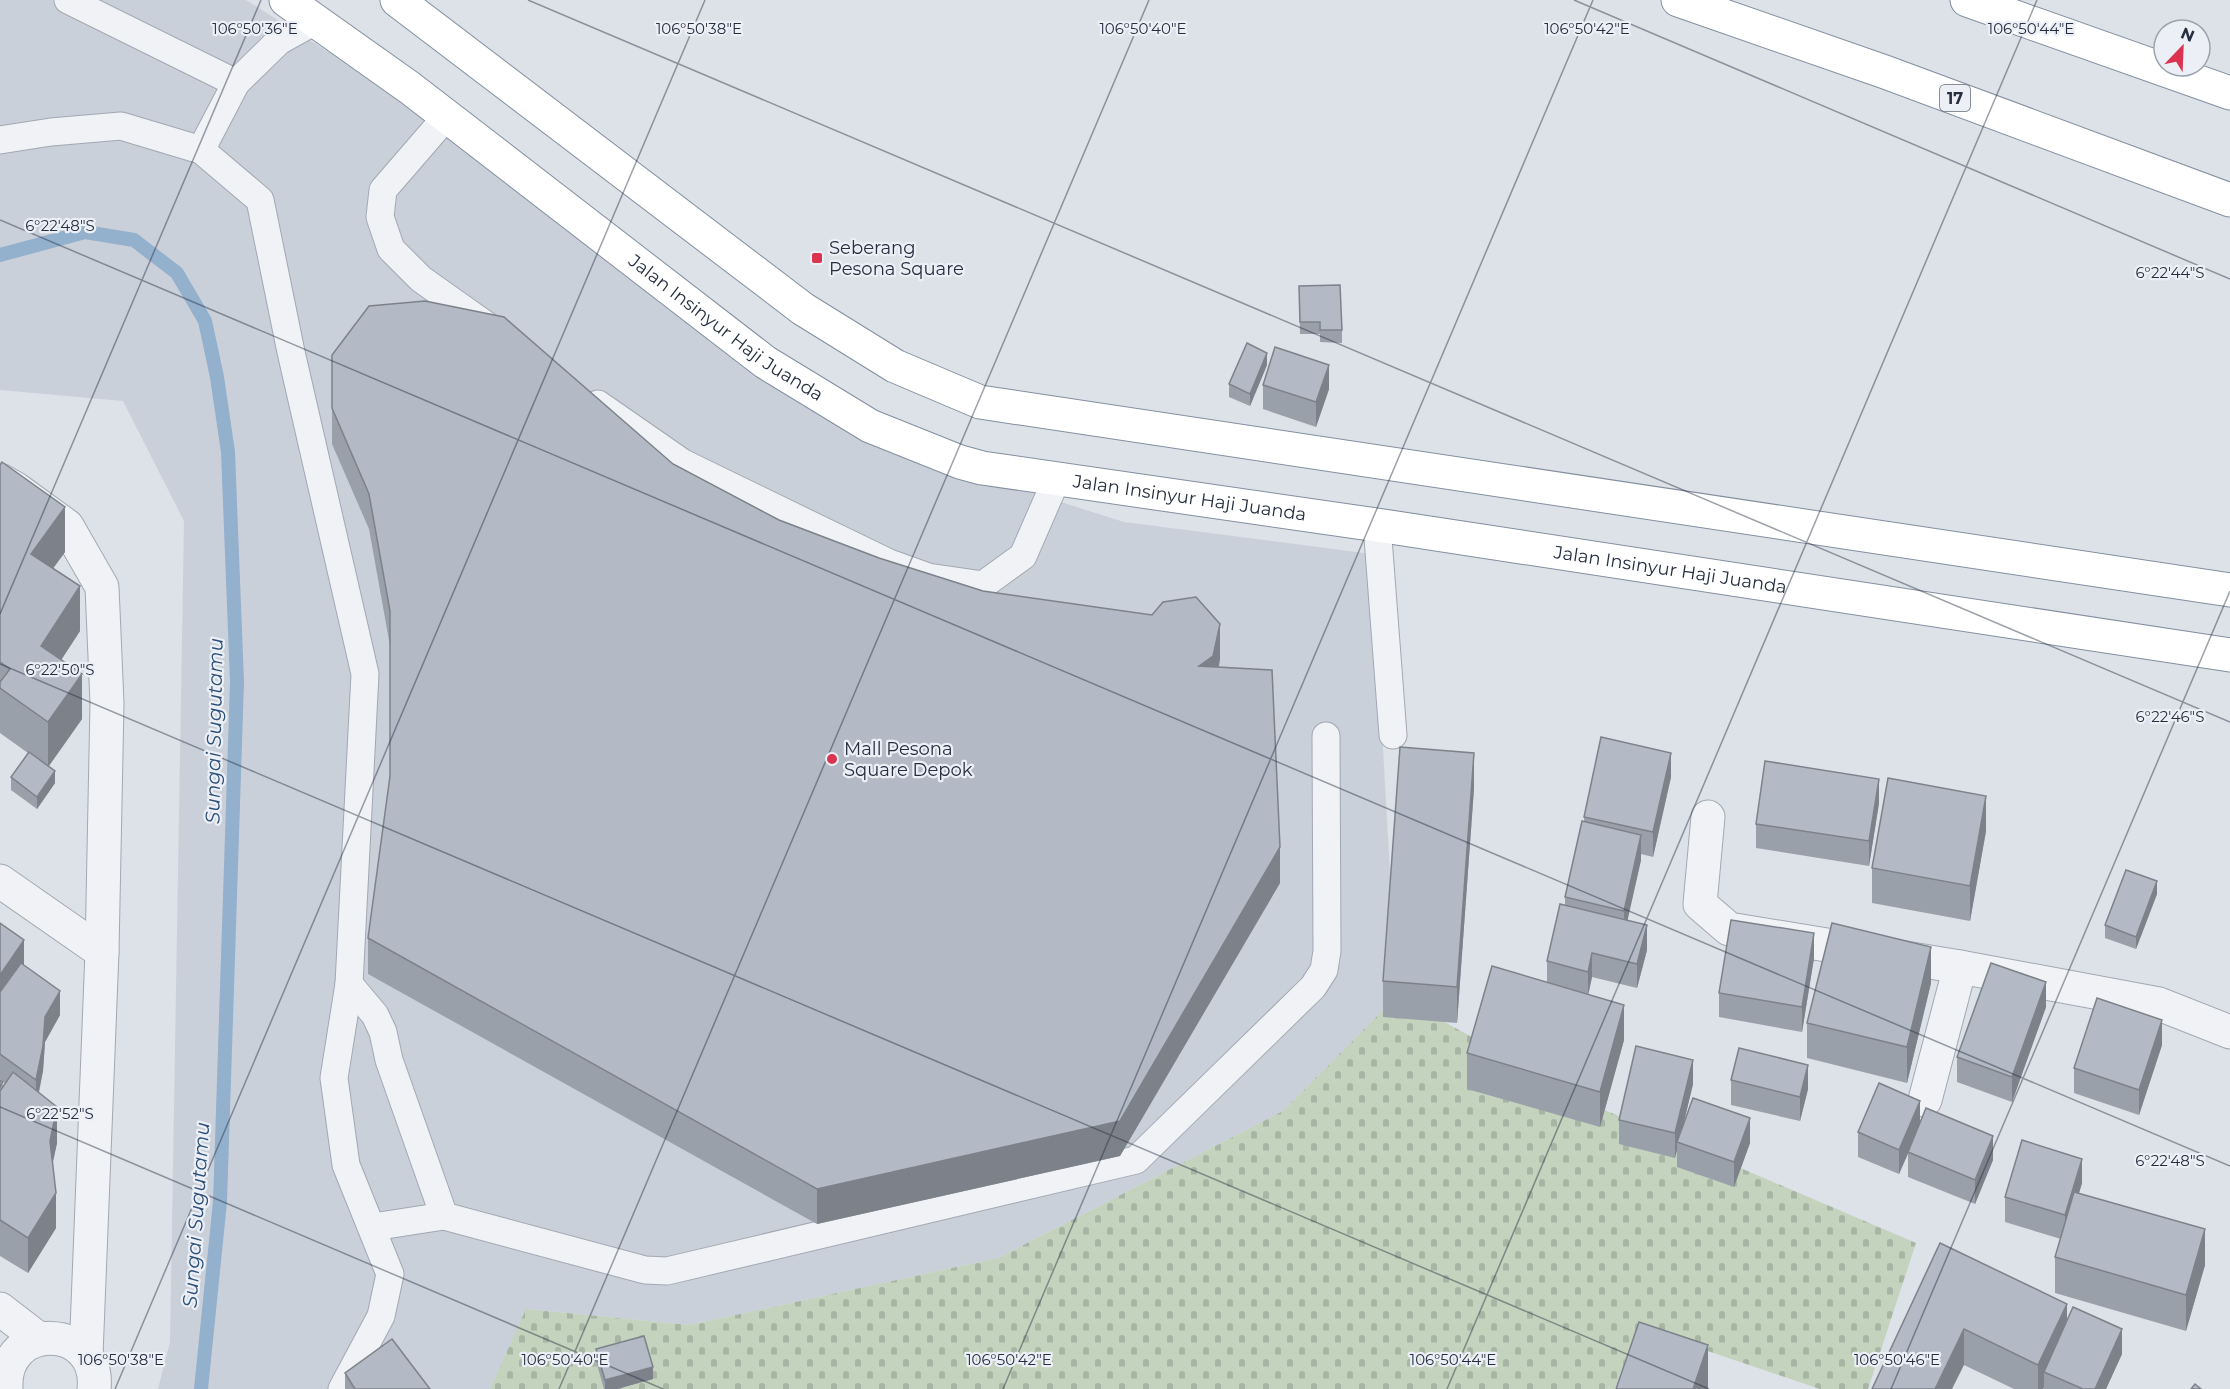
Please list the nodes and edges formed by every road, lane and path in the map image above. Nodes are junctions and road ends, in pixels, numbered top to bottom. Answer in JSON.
{"nodes":[{"id":1,"x":68,"y":0,"type":"edge"},
{"id":2,"x":286,"y":0,"type":"edge"},
{"id":3,"x":397,"y":0,"type":"edge"},
{"id":4,"x":1678,"y":0,"type":"edge"},
{"id":5,"x":1967,"y":0,"type":"edge"},
{"id":6,"x":315,"y":21,"type":"junction"},
{"id":7,"x":236,"y":82,"type":"junction"},
{"id":8,"x":2230,"y":93,"type":"edge"},
{"id":9,"x":447,"y":116,"type":"junction"},
{"id":10,"x":0,"y":140,"type":"edge"},
{"id":11,"x":201,"y":150,"type":"junction"},
{"id":12,"x":2230,"y":200,"type":"edge"},
{"id":13,"x":518,"y":347,"type":"edge"},
{"id":14,"x":576,"y":388,"type":"edge"},
{"id":15,"x":1057,"y":478,"type":"junction"},
{"id":16,"x":0,"y":480,"type":"edge"},
{"id":17,"x":1377,"y":525,"type":"junction"},
{"id":18,"x":2230,"y":590,"type":"edge"},
{"id":19,"x":2230,"y":655,"type":"edge"},
{"id":20,"x":1394,"y":735,"type":"dead end"},
{"id":21,"x":1326,"y":736,"type":"dead end"},
{"id":22,"x":1708,"y":817,"type":"dead end"},
{"id":23,"x":0,"y":881,"type":"edge"},
{"id":24,"x":102,"y":952,"type":"junction"},
{"id":25,"x":1960,"y":967,"type":"junction"},
{"id":26,"x":349,"y":984,"type":"junction"},
{"id":27,"x":2230,"y":1032,"type":"edge"},
{"id":28,"x":1925,"y":1100,"type":"dead end"},
{"id":29,"x":444,"y":1216,"type":"junction"},
{"id":30,"x":373,"y":1227,"type":"junction"},
{"id":31,"x":0,"y":1309,"type":"edge"},
{"id":32,"x":39,"y":1339,"type":"junction"},
{"id":33,"x":86,"y":1355,"type":"junction"},
{"id":34,"x":4,"y":1381,"type":"edge"},
{"id":35,"x":94,"y":1389,"type":"edge"},
{"id":36,"x":342,"y":1389,"type":"edge"}],
"edges":[{"from":1,"to":7,"type":"lane"},
{"from":2,"to":6,"type":"highway","name":"Jalan Insinyur Haji Juanda"},
{"from":3,"to":18,"type":"highway"},
{"from":4,"to":12,"type":"highway","number":"17"},
{"from":5,"to":8,"type":"highway"},
{"from":6,"to":7,"type":"lane"},
{"from":6,"to":9,"type":"highway","name":"Jalan Insinyur Haji Juanda"},
{"from":7,"to":11,"type":"lane"},
{"from":9,"to":13,"type":"lane"},
{"from":9,"to":15,"type":"highway","name":"Jalan Insinyur Haji Juanda"},
{"from":10,"to":11,"type":"lane"},
{"from":11,"to":26,"type":"lane"},
{"from":14,"to":15,"type":"lane"},
{"from":15,"to":17,"type":"highway","name":"Jalan Insinyur Haji Juanda"},
{"from":16,"to":24,"type":"street"},
{"from":17,"to":19,"type":"highway","name":"Jalan Insinyur Haji Juanda"},
{"from":17,"to":20,"type":"lane"},
{"from":21,"to":29,"type":"lane"},
{"from":22,"to":25,"type":"street"},
{"from":23,"to":24,"type":"street"},
{"from":24,"to":33,"type":"street"},
{"from":25,"to":27,"type":"street"},
{"from":25,"to":28,"type":"street"},
{"from":26,"to":29,"type":"lane"},
{"from":26,"to":30,"type":"lane"},
{"from":29,"to":30,"type":"lane"},
{"from":30,"to":36,"type":"lane"},
{"from":31,"to":32,"type":"street"},
{"from":32,"to":33,"type":"street"},
{"from":32,"to":34,"type":"street"},
{"from":33,"to":35,"type":"street"}]}
